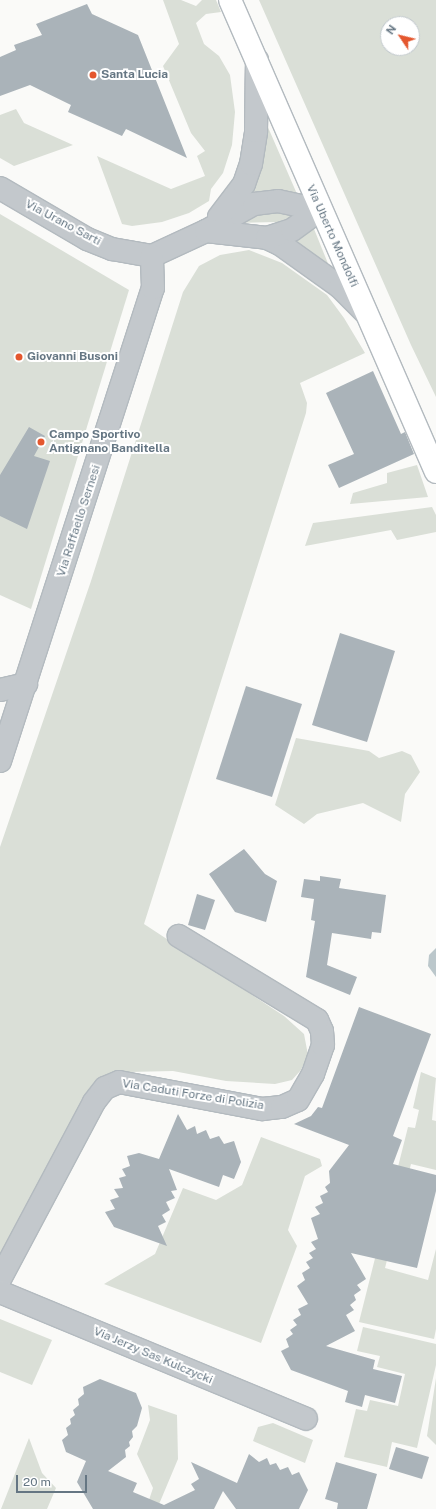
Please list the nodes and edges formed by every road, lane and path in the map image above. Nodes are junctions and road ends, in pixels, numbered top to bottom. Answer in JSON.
{"nodes":[{"id":1,"x":230,"y":0,"type":"edge"},
{"id":2,"x":257,"y":59,"type":"junction"},
{"id":3,"x":0,"y":188,"type":"edge"},
{"id":4,"x":320,"y":210,"type":"junction"},
{"id":5,"x":206,"y":231,"type":"junction"},
{"id":6,"x":266,"y":238,"type":"junction"},
{"id":7,"x":152,"y":256,"type":"junction"},
{"id":8,"x":367,"y":315,"type":"junction"},
{"id":9,"x":436,"y":472,"type":"edge"},
{"id":10,"x":26,"y":684,"type":"junction"},
{"id":11,"x":0,"y":690,"type":"edge"},
{"id":12,"x":0,"y":761,"type":"edge"},
{"id":13,"x":178,"y":936,"type":"dead end"},
{"id":14,"x":0,"y":1279,"type":"edge"},
{"id":15,"x":0,"y":1292,"type":"edge"},
{"id":16,"x":306,"y":1419,"type":"dead end"}],
"edges":[{"from":1,"to":2,"type":"main road","name":"Via Uberto Mondolfi"},
{"from":2,"to":4,"type":"main road","name":"Via Uberto Mondolfi"},
{"from":2,"to":5,"type":"street"},
{"from":3,"to":7,"type":"street","name":"Via Urano Sarti"},
{"from":4,"to":5,"type":"street"},
{"from":4,"to":6,"type":"street"},
{"from":4,"to":8,"type":"main road","name":"Via Uberto Mondolfi"},
{"from":5,"to":6,"type":"street"},
{"from":5,"to":7,"type":"street"},
{"from":6,"to":8,"type":"street"},
{"from":7,"to":10,"type":"street","name":"Via Raffaello Sernesi"},
{"from":8,"to":9,"type":"main road","name":"Via Uberto Mondolfi"},
{"from":10,"to":11,"type":"street"},
{"from":10,"to":12,"type":"street","name":"Via Raffaello Sernesi"},
{"from":13,"to":14,"type":"street","name":"Via Caduti Forze di Polizia"},
{"from":15,"to":16,"type":"street","name":"Via Jerzy Sas Kulczycki"}]}
